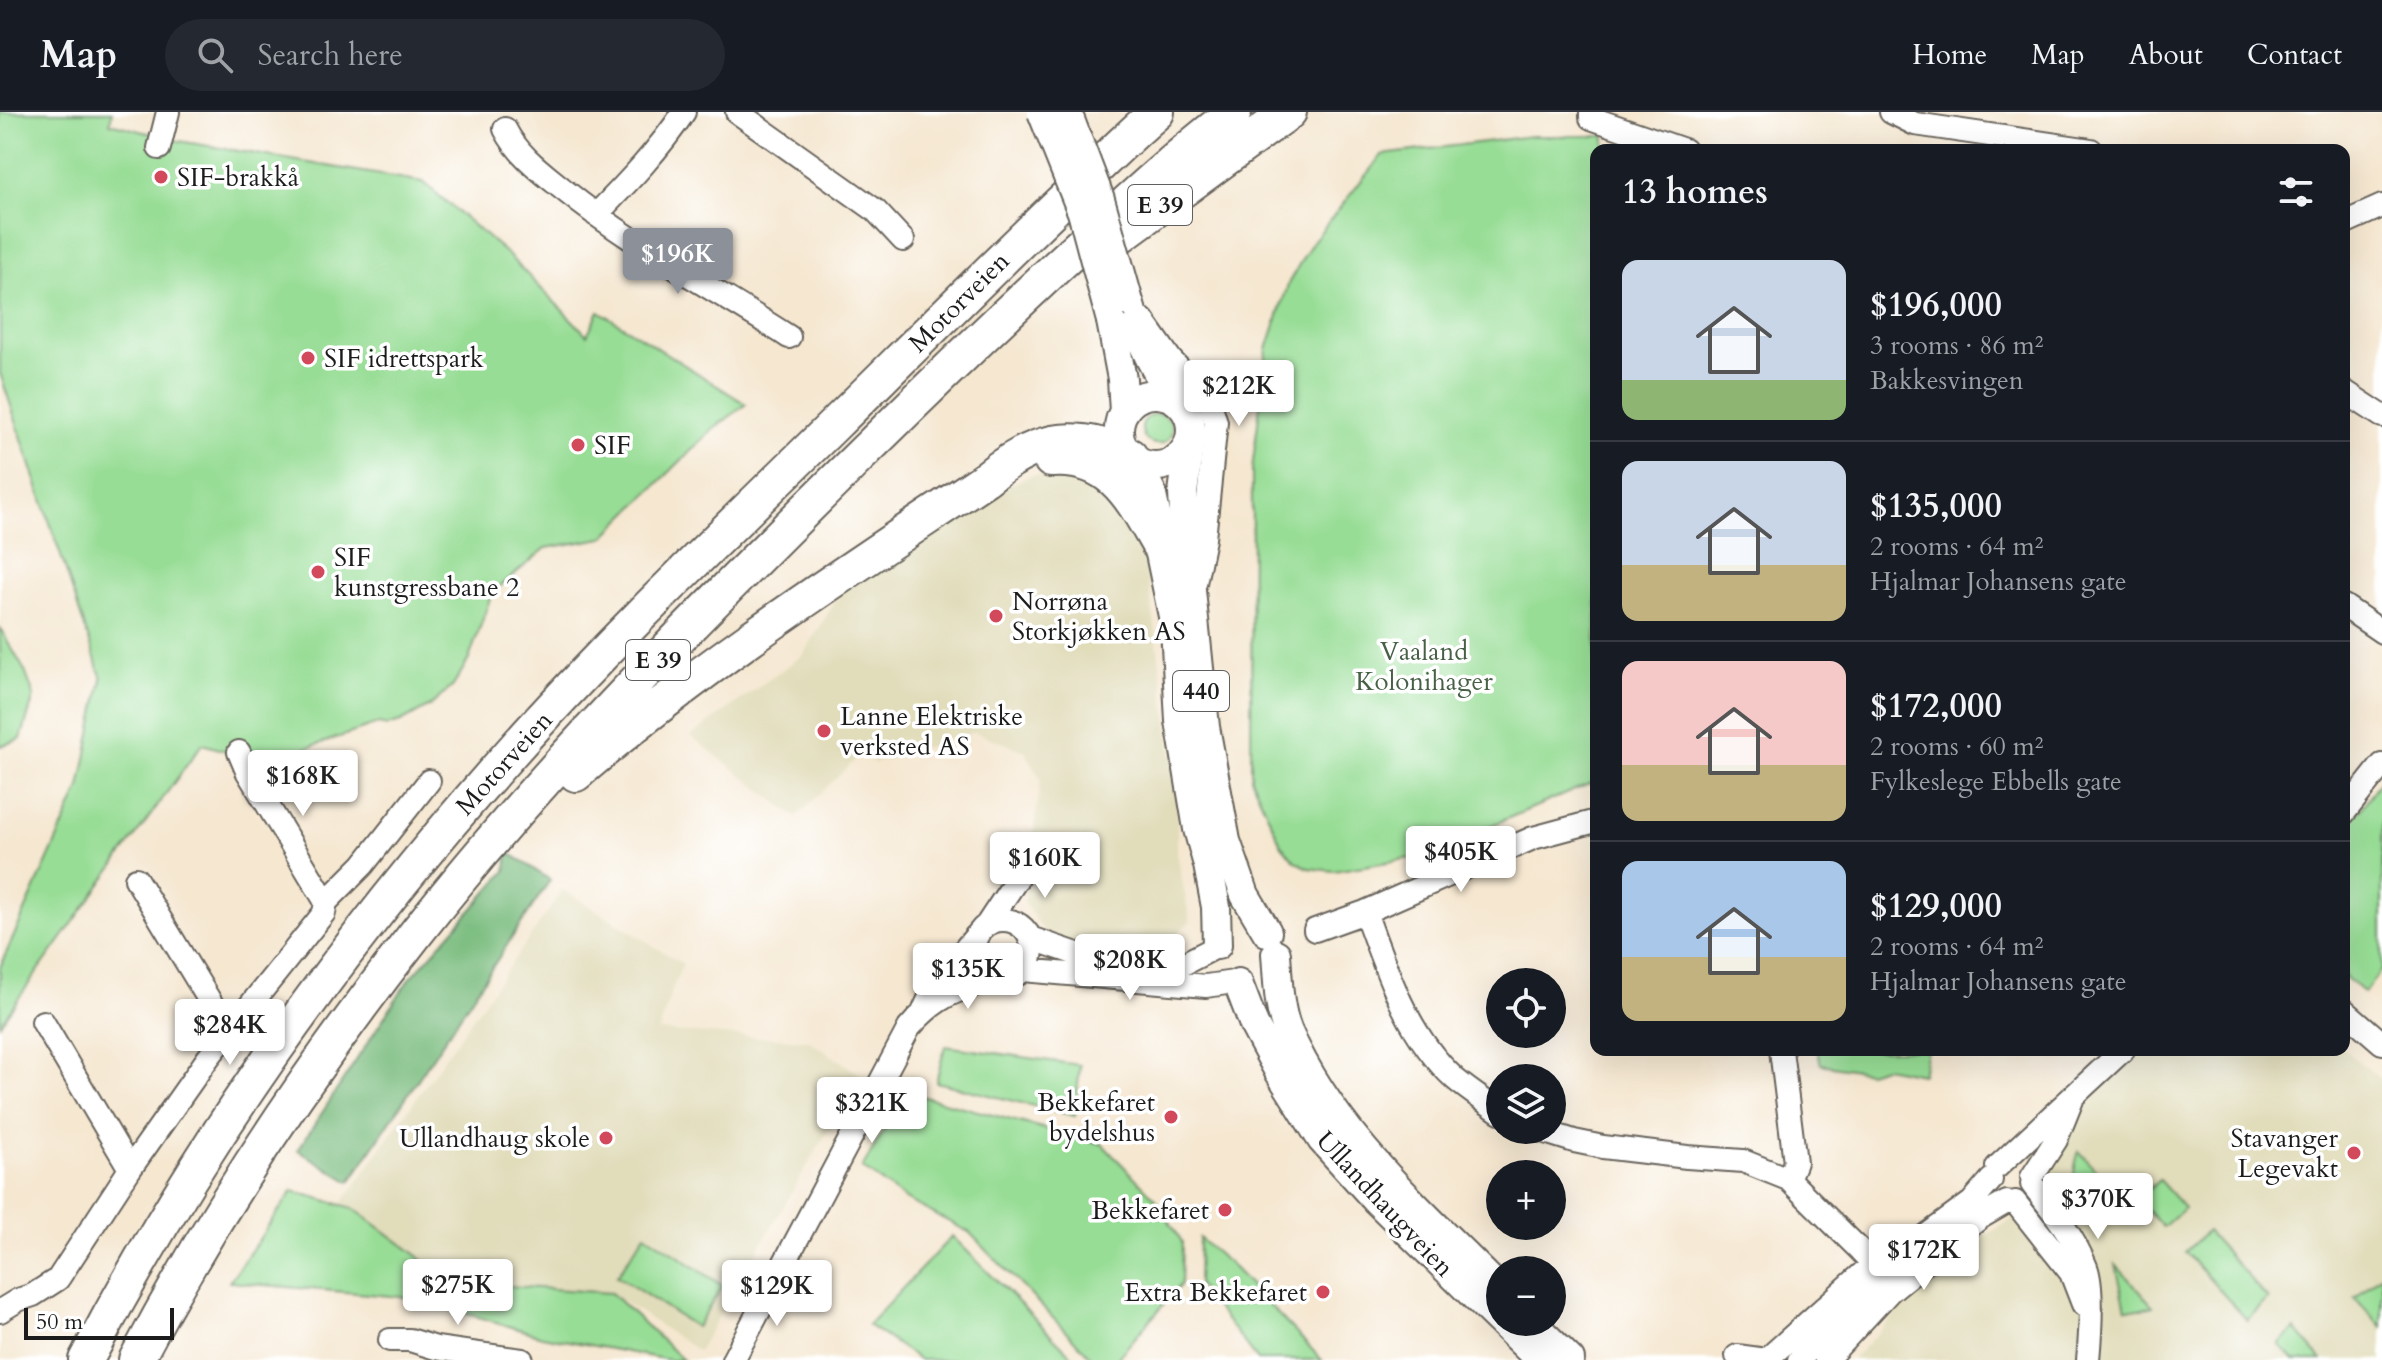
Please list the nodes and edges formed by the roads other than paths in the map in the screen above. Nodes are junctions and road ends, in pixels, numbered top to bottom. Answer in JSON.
{"nodes":[{"id":1,"x":168,"y":112,"type":"edge"},
{"id":2,"x":684,"y":112,"type":"edge"},
{"id":3,"x":737,"y":112,"type":"edge"},
{"id":4,"x":1042,"y":112,"type":"edge"},
{"id":5,"x":1067,"y":112,"type":"edge"},
{"id":6,"x":1127,"y":112,"type":"edge"},
{"id":7,"x":1157,"y":112,"type":"edge"},
{"id":8,"x":1234,"y":112,"type":"edge"},
{"id":9,"x":1289,"y":112,"type":"edge"},
{"id":10,"x":1891,"y":112,"type":"edge"},
{"id":11,"x":1591,"y":115,"type":"edge"},
{"id":12,"x":505,"y":129,"type":"dead end"},
{"id":13,"x":1668,"y":144,"type":"edge"},
{"id":14,"x":2050,"y":144,"type":"edge"},
{"id":15,"x":159,"y":148,"type":"dead end"},
{"id":16,"x":2382,"y":206,"type":"edge"},
{"id":17,"x":596,"y":215,"type":"junction"},
{"id":18,"x":2350,"y":220,"type":"edge"},
{"id":19,"x":903,"y":240,"type":"dead end"},
{"id":20,"x":1017,"y":244,"type":"junction"},
{"id":21,"x":1028,"y":293,"type":"junction"},
{"id":22,"x":1120,"y":311,"type":"junction"},
{"id":23,"x":789,"y":337,"type":"dead end"},
{"id":24,"x":2350,"y":395,"type":"edge"},
{"id":25,"x":1179,"y":403,"type":"junction"},
{"id":26,"x":1124,"y":412,"type":"junction"},
{"id":27,"x":2382,"y":416,"type":"edge"},
{"id":28,"x":1190,"y":439,"type":"junction"},
{"id":29,"x":1133,"y":458,"type":"junction"},
{"id":30,"x":985,"y":479,"type":"junction"},
{"id":31,"x":1158,"y":544,"type":"junction"},
{"id":32,"x":1192,"y":591,"type":"junction"},
{"id":33,"x":2350,"y":610,"type":"edge"},
{"id":34,"x":2382,"y":632,"type":"edge"},
{"id":35,"x":239,"y":752,"type":"dead end"},
{"id":36,"x":2382,"y":765,"type":"edge"},
{"id":37,"x":429,"y":781,"type":"dead end"},
{"id":38,"x":2350,"y":799,"type":"edge"},
{"id":39,"x":1590,"y":823,"type":"edge"},
{"id":40,"x":473,"y":864,"type":"junction"},
{"id":41,"x":136,"y":879,"type":"dead end"},
{"id":42,"x":326,"y":902,"type":"junction"},
{"id":43,"x":1365,"y":912,"type":"junction"},
{"id":44,"x":982,"y":930,"type":"junction"},
{"id":45,"x":1315,"y":930,"type":"dead end"},
{"id":46,"x":1028,"y":934,"type":"junction"},
{"id":47,"x":1272,"y":943,"type":"junction"},
{"id":48,"x":1217,"y":946,"type":"junction"},
{"id":49,"x":1023,"y":970,"type":"junction"},
{"id":50,"x":995,"y":978,"type":"junction"},
{"id":51,"x":1236,"y":983,"type":"junction"},
{"id":52,"x":924,"y":1010,"type":"junction"},
{"id":53,"x":2350,"y":1015,"type":"edge"},
{"id":54,"x":43,"y":1022,"type":"dead end"},
{"id":55,"x":228,"y":1031,"type":"junction"},
{"id":56,"x":2382,"y":1043,"type":"edge"},
{"id":57,"x":1782,"y":1056,"type":"edge"},
{"id":58,"x":2117,"y":1056,"type":"edge"},
{"id":59,"x":2074,"y":1096,"type":"junction"},
{"id":60,"x":1486,"y":1102,"type":"edge"},
{"id":61,"x":1566,"y":1138,"type":"edge"},
{"id":62,"x":130,"y":1169,"type":"junction"},
{"id":63,"x":1994,"y":1173,"type":"junction"},
{"id":64,"x":1788,"y":1179,"type":"junction"},
{"id":65,"x":2032,"y":1181,"type":"junction"},
{"id":66,"x":2011,"y":1202,"type":"junction"},
{"id":67,"x":1486,"y":1276,"type":"edge"},
{"id":68,"x":1881,"y":1279,"type":"junction"},
{"id":69,"x":0,"y":1311,"type":"edge"},
{"id":70,"x":2091,"y":1324,"type":"junction"},
{"id":71,"x":1545,"y":1336,"type":"edge"},
{"id":72,"x":390,"y":1340,"type":"dead end"},
{"id":73,"x":1737,"y":1356,"type":"dead end"},
{"id":74,"x":86,"y":1360,"type":"edge"},
{"id":75,"x":136,"y":1360,"type":"edge"},
{"id":76,"x":522,"y":1360,"type":"edge"},
{"id":77,"x":733,"y":1360,"type":"edge"},
{"id":78,"x":1540,"y":1360,"type":"edge"},
{"id":79,"x":1570,"y":1360,"type":"edge"},
{"id":80,"x":1799,"y":1360,"type":"edge"},
{"id":81,"x":1826,"y":1360,"type":"edge"},
{"id":82,"x":2088,"y":1360,"type":"edge"}],
"edges":[{"from":1,"to":15,"type":"street"},
{"from":2,"to":17,"type":"street"},
{"from":3,"to":19,"type":"street"},
{"from":4,"to":22,"type":"main road","number":"440","bridge":true},
{"from":5,"to":22,"type":"main road","number":"440","bridge":true},
{"from":6,"to":20,"type":"highway","number":"E 39"},
{"from":7,"to":20,"type":"highway","number":"E 39"},
{"from":8,"to":21,"type":"highway","number":"E 39"},
{"from":9,"to":21,"type":"highway","number":"E 39"},
{"from":10,"to":14,"type":"street"},
{"from":11,"to":13,"type":"street"},
{"from":12,"to":17,"type":"street"},
{"from":16,"to":18,"type":"street"},
{"from":17,"to":23,"type":"street"},
{"from":20,"to":74,"type":"highway","name":"Motorveien","number":"E 39"},
{"from":21,"to":40,"type":"highway","name":"Motorveien","number":"E 39"},
{"from":22,"to":25,"type":"main road","number":"440"},
{"from":22,"to":26,"type":"main road","number":"440"},
{"from":22,"to":32,"type":"street","name":"Ullandhaugveien","number":"440"},
{"from":24,"to":27,"type":"street"},
{"from":25,"to":26,"type":"main road"},
{"from":25,"to":28,"type":"main road","number":"440"},
{"from":26,"to":29,"type":"main road","number":"440"},
{"from":28,"to":29,"type":"main road"},
{"from":28,"to":32,"type":"main road","name":"Ullandhaugveien","number":"440"},
{"from":29,"to":30,"type":"highway","number":"E 39"},
{"from":29,"to":31,"type":"main road","number":"440"},
{"from":30,"to":31,"type":"highway","number":"E 39"},
{"from":30,"to":40,"type":"highway","number":"E 39"},
{"from":31,"to":48,"type":"main road","number":"440"},
{"from":32,"to":47,"type":"main road","name":"Ullandhaugveien","number":"440"},
{"from":33,"to":34,"type":"street"},
{"from":35,"to":42,"type":"street"},
{"from":36,"to":38,"type":"street"},
{"from":37,"to":42,"type":"street"},
{"from":39,"to":43,"type":"street"},
{"from":40,"to":75,"type":"highway","name":"Motorveien","number":"E 39"},
{"from":41,"to":55,"type":"street"},
{"from":42,"to":55,"type":"street"},
{"from":43,"to":45,"type":"street"},
{"from":43,"to":60,"type":"street"},
{"from":44,"to":46,"type":"street"},
{"from":44,"to":46,"type":"street"},
{"from":44,"to":50,"type":"street"},
{"from":44,"to":52,"type":"street"},
{"from":46,"to":48,"type":"street"},
{"from":46,"to":49,"type":"street"},
{"from":47,"to":48,"type":"main road"},
{"from":47,"to":51,"type":"main road"},
{"from":47,"to":67,"type":"main road","name":"Ullandhaugveien","number":"440"},
{"from":48,"to":51,"type":"main road","number":"440"},
{"from":49,"to":50,"type":"street"},
{"from":49,"to":51,"type":"street"},
{"from":50,"to":52,"type":"street"},
{"from":51,"to":78,"type":"main road","name":"Ullandhaugveien","number":"440"},
{"from":52,"to":77,"type":"street"},
{"from":53,"to":56,"type":"street"},
{"from":54,"to":62,"type":"street"},
{"from":55,"to":62,"type":"street"},
{"from":57,"to":64,"type":"street"},
{"from":58,"to":59,"type":"street"},
{"from":59,"to":63,"type":"street"},
{"from":59,"to":65,"type":"street"},
{"from":61,"to":64,"type":"street"},
{"from":62,"to":69,"type":"street"},
{"from":63,"to":65,"type":"street"},
{"from":63,"to":66,"type":"street"},
{"from":63,"to":68,"type":"street"},
{"from":64,"to":68,"type":"street"},
{"from":65,"to":66,"type":"street"},
{"from":65,"to":70,"type":"street"},
{"from":66,"to":68,"type":"street"},
{"from":66,"to":70,"type":"street"},
{"from":68,"to":73,"type":"street"},
{"from":68,"to":80,"type":"street"},
{"from":68,"to":81,"type":"street"},
{"from":70,"to":82,"type":"street"},
{"from":71,"to":79,"type":"main road"},
{"from":72,"to":76,"type":"street"}]}
